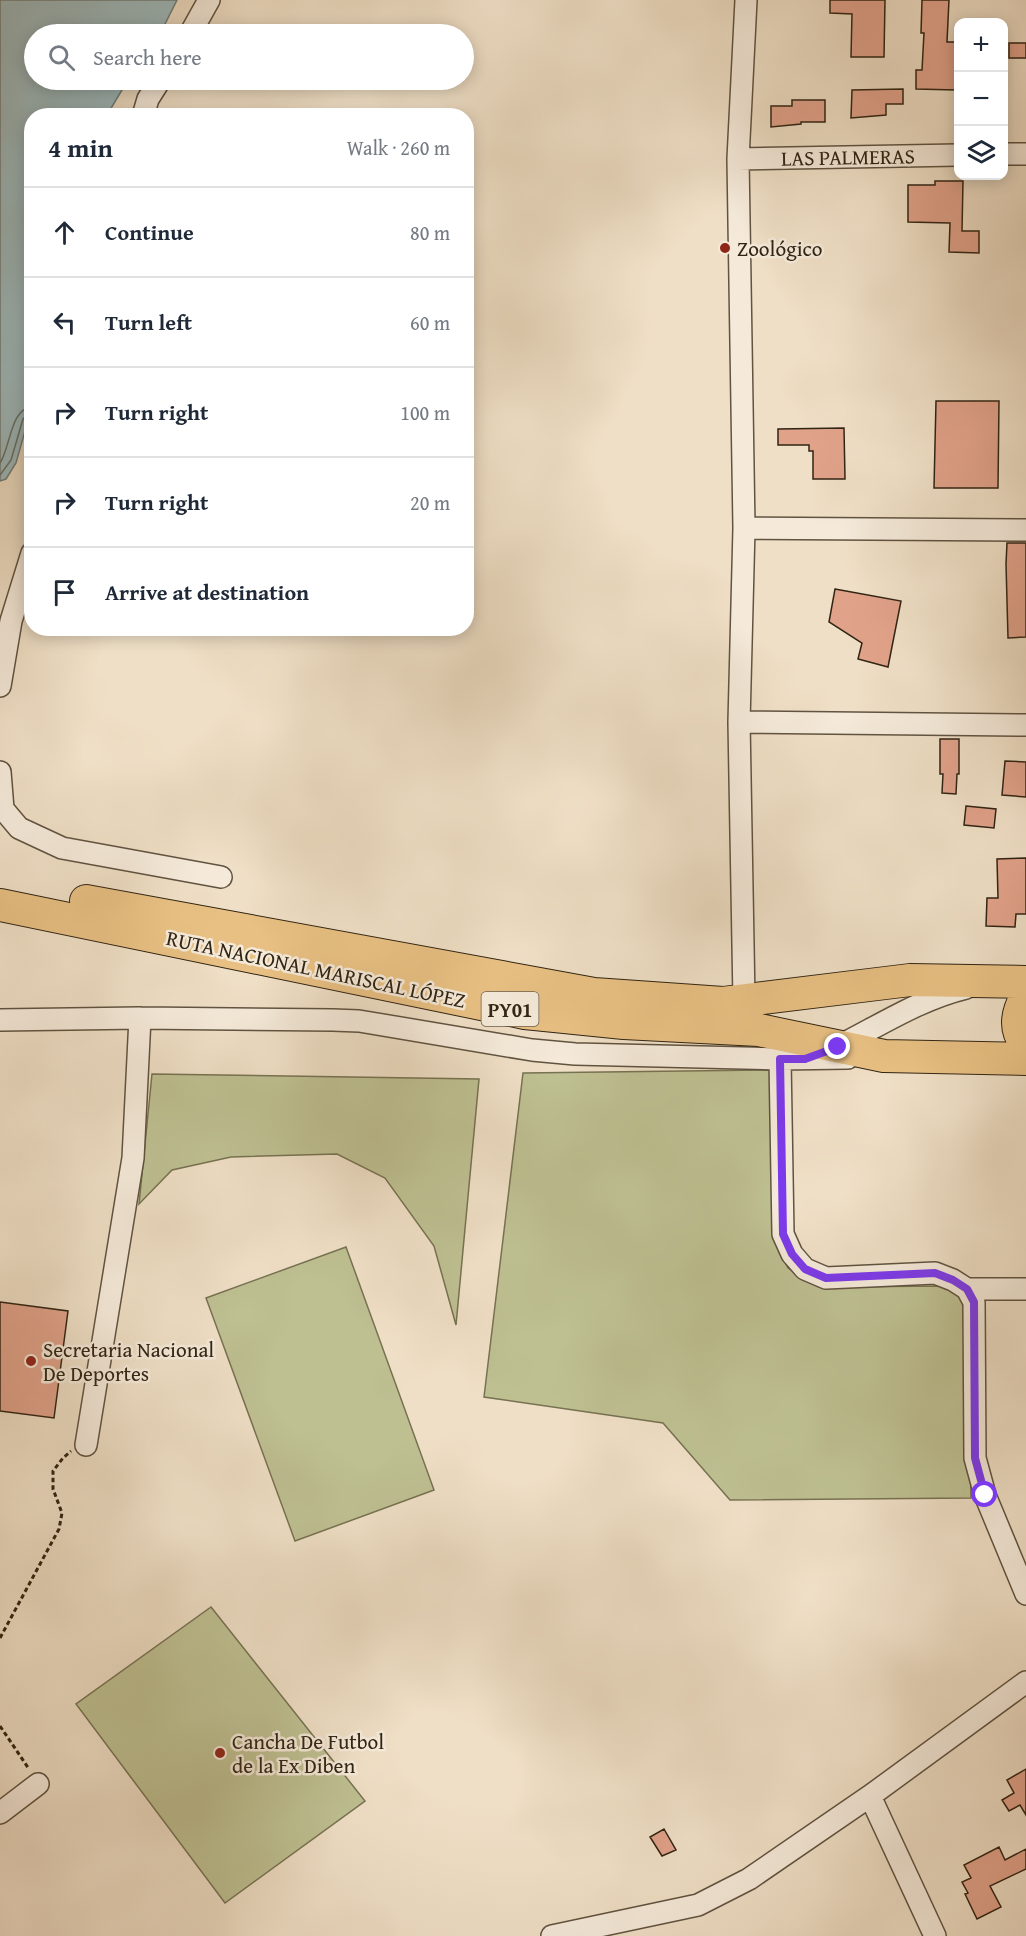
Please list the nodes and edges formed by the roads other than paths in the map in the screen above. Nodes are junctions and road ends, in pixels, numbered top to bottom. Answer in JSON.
{"nodes":[{"id":1,"x":209,"y":0,"type":"edge"},
{"id":2,"x":746,"y":0,"type":"edge"},
{"id":3,"x":196,"y":24,"type":"edge"},
{"id":4,"x":154,"y":90,"type":"edge"},
{"id":5,"x":145,"y":108,"type":"edge"},
{"id":6,"x":1026,"y":153,"type":"edge"},
{"id":7,"x":1008,"y":154,"type":"edge"},
{"id":8,"x":954,"y":155,"type":"edge"},
{"id":9,"x":738,"y":159,"type":"junction"},
{"id":10,"x":744,"y":528,"type":"junction"},
{"id":11,"x":1026,"y":530,"type":"edge"},
{"id":12,"x":24,"y":579,"type":"edge"},
{"id":13,"x":0,"y":686,"type":"edge"},
{"id":14,"x":739,"y":722,"type":"junction"},
{"id":15,"x":1026,"y":725,"type":"edge"},
{"id":16,"x":0,"y":772,"type":"edge"},
{"id":17,"x":221,"y":877,"type":"dead end"},
{"id":18,"x":0,"y":883,"type":"edge"},
{"id":19,"x":0,"y":905,"type":"edge"},
{"id":20,"x":1012,"y":981,"type":"edge"},
{"id":21,"x":1026,"y":997,"type":"edge"},
{"id":22,"x":744,"y":1000,"type":"junction"},
{"id":23,"x":140,"y":1018,"type":"junction"},
{"id":24,"x":0,"y":1020,"type":"edge"},
{"id":25,"x":1026,"y":1044,"type":"edge"},
{"id":26,"x":838,"y":1047,"type":"junction"},
{"id":27,"x":884,"y":1056,"type":"junction"},
{"id":28,"x":780,"y":1059,"type":"junction"},
{"id":29,"x":805,"y":1059,"type":"junction"},
{"id":30,"x":1026,"y":1059,"type":"edge"},
{"id":31,"x":967,"y":1289,"type":"junction"},
{"id":32,"x":1026,"y":1289,"type":"edge"},
{"id":33,"x":86,"y":1445,"type":"road end"},
{"id":34,"x":1026,"y":1594,"type":"edge"},
{"id":35,"x":1026,"y":1682,"type":"edge"},
{"id":36,"x":38,"y":1784,"type":"road end"},
{"id":37,"x":870,"y":1796,"type":"junction"},
{"id":38,"x":0,"y":1813,"type":"edge"},
{"id":39,"x":552,"y":1936,"type":"edge"},
{"id":40,"x":935,"y":1936,"type":"edge"}],
"edges":[{"from":1,"to":3,"type":"street"},
{"from":2,"to":9,"type":"street"},
{"from":4,"to":5,"type":"street"},
{"from":6,"to":7,"type":"street"},
{"from":8,"to":9,"type":"street","name":"LAS PALMERAS"},
{"from":9,"to":10,"type":"street"},
{"from":10,"to":11,"type":"street"},
{"from":10,"to":14,"type":"street"},
{"from":12,"to":13,"type":"street"},
{"from":14,"to":15,"type":"street"},
{"from":14,"to":22,"type":"street"},
{"from":16,"to":17,"type":"street"},
{"from":18,"to":22,"type":"highway","name":"RUTA NACIONAL MARISCAL LÓPEZ","number":"PY01"},
{"from":19,"to":26,"type":"highway","name":"RUTA NACIONAL MARISCAL LÓPEZ","number":"PY01"},
{"from":20,"to":22,"type":"highway","name":"RUTA NACIONAL MARISCAL LÓPEZ","number":"PY01"},
{"from":20,"to":26,"type":"street"},
{"from":21,"to":25,"type":"highway"},
{"from":23,"to":24,"type":"street"},
{"from":23,"to":28,"type":"street"},
{"from":23,"to":33,"type":"street"},
{"from":26,"to":27,"type":"highway","name":"RUTA NACIONAL MARISCAL LÓPEZ","number":"PY01"},
{"from":26,"to":29,"type":"street"},
{"from":27,"to":29,"type":"street"},
{"from":27,"to":30,"type":"highway","name":"RUTA NACIONAL MARISCAL LÓPEZ","number":"PY01"},
{"from":28,"to":29,"type":"street"},
{"from":28,"to":31,"type":"street"},
{"from":31,"to":32,"type":"street"},
{"from":31,"to":34,"type":"street"},
{"from":35,"to":37,"type":"street"},
{"from":36,"to":38,"type":"street"},
{"from":37,"to":39,"type":"street"},
{"from":37,"to":40,"type":"street"}]}
